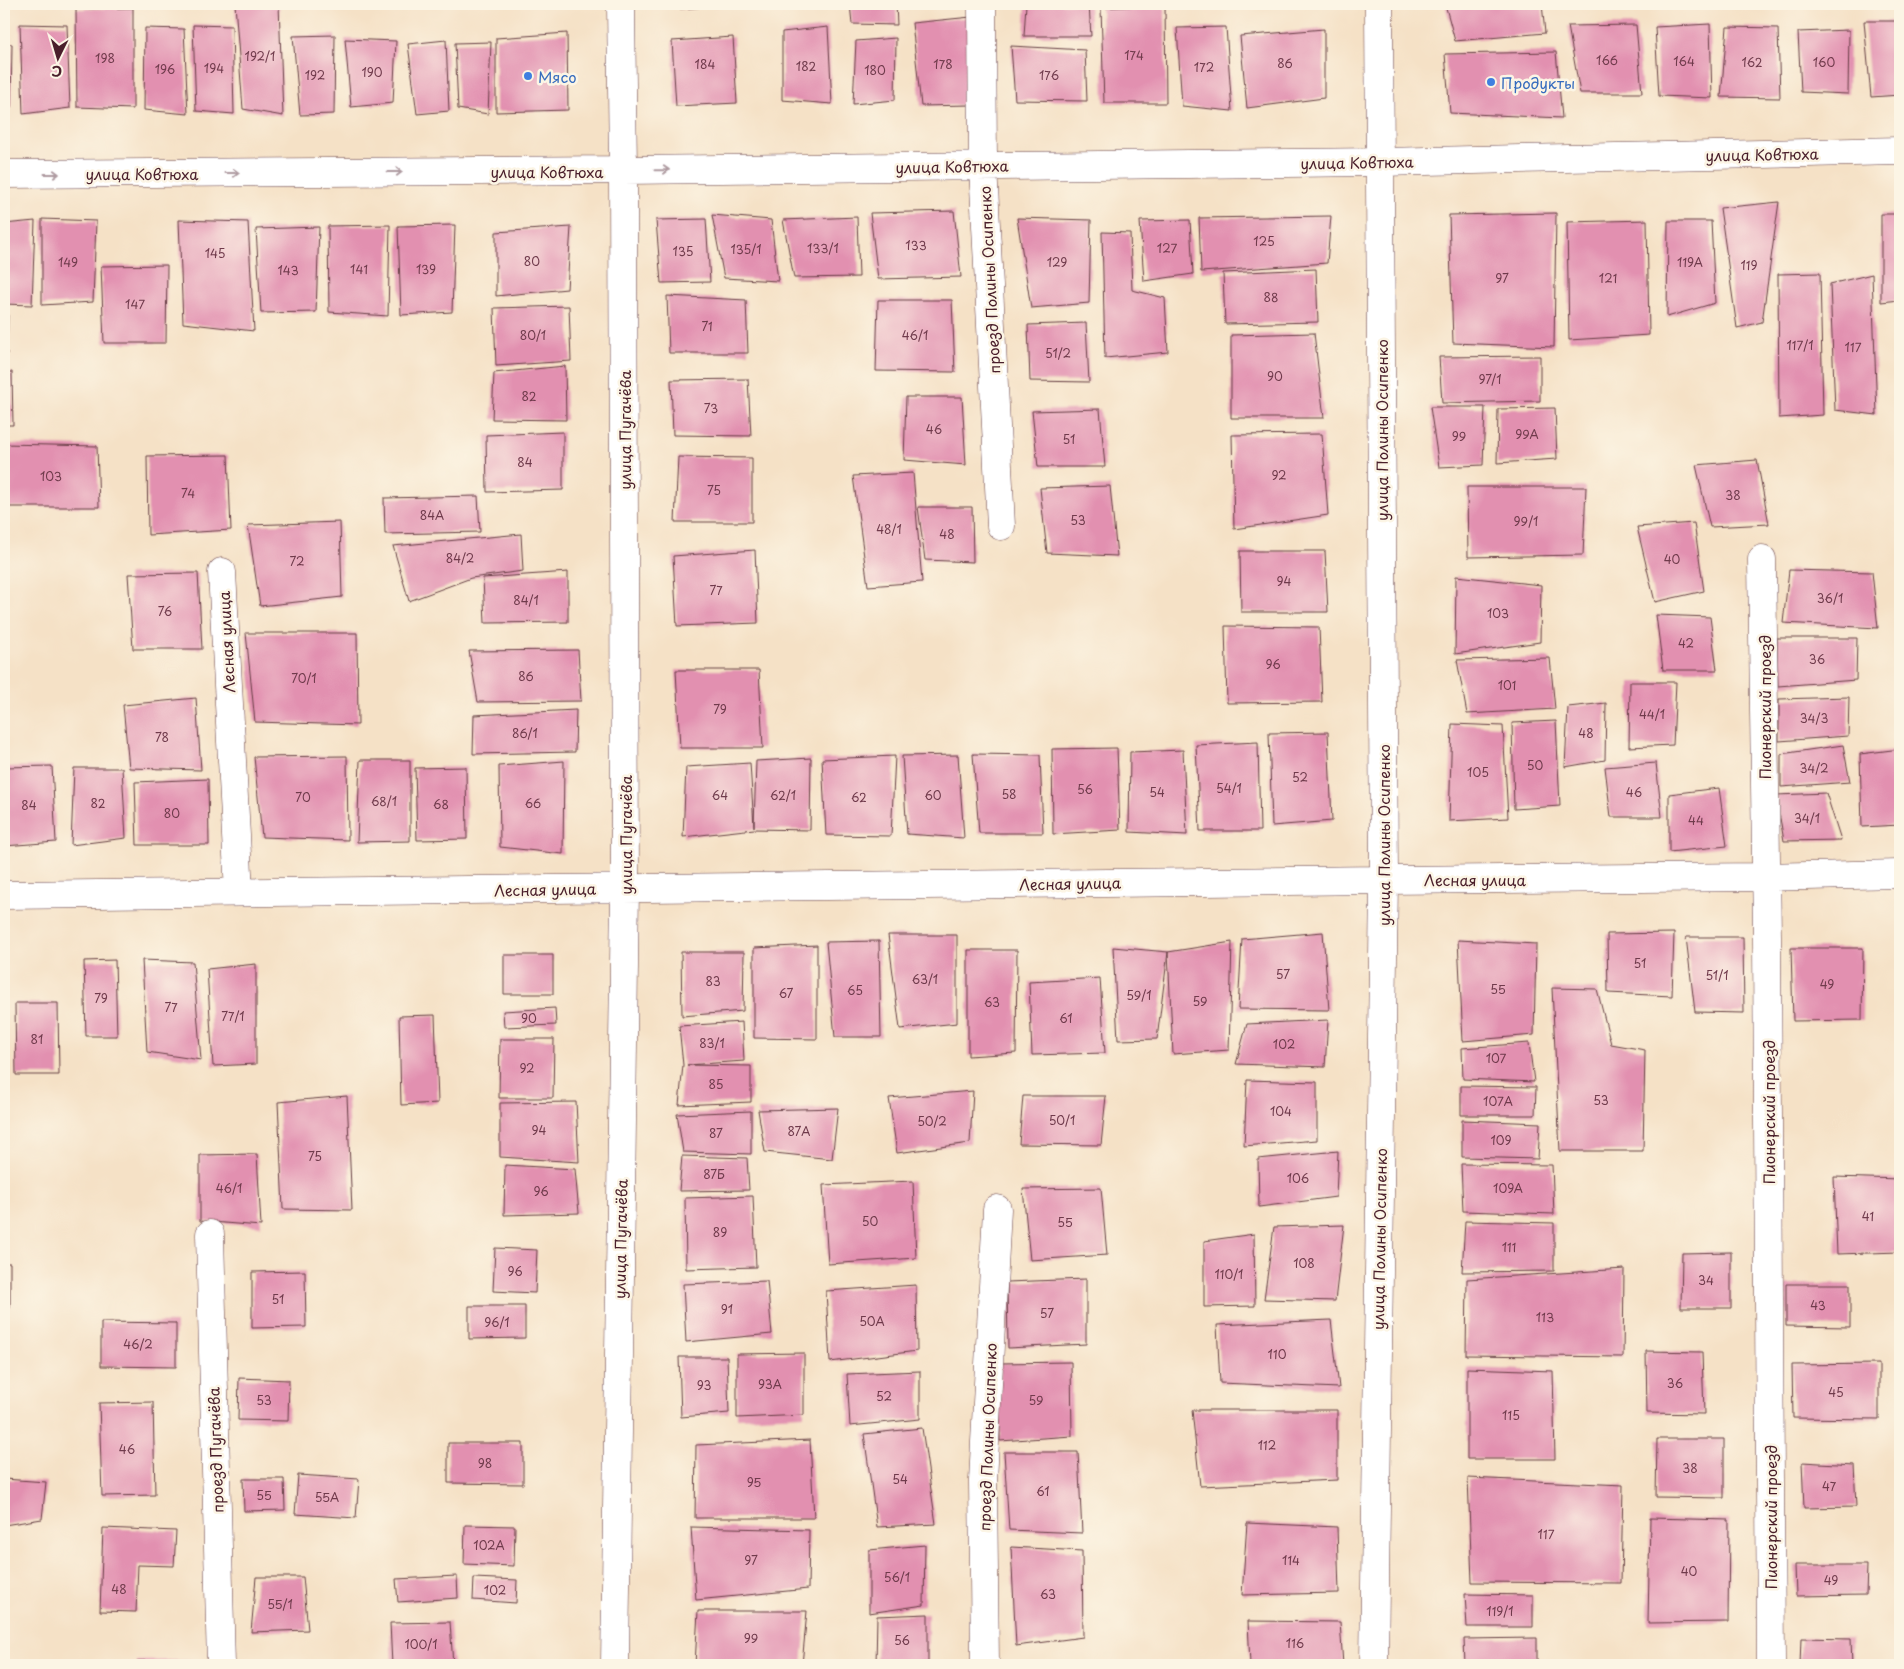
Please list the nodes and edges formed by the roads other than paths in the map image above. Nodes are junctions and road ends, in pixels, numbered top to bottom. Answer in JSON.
{"nodes":[{"id":1,"x":621,"y":4,"type":"edge"},
{"id":2,"x":982,"y":4,"type":"edge"},
{"id":3,"x":1379,"y":4,"type":"edge"},
{"id":4,"x":1900,"y":151,"type":"edge"},
{"id":5,"x":1380,"y":162,"type":"junction"},
{"id":6,"x":983,"y":166,"type":"junction"},
{"id":7,"x":623,"y":170,"type":"junction"},
{"id":8,"x":4,"y":174,"type":"edge"},
{"id":9,"x":1001,"y":526,"type":"dead end"},
{"id":10,"x":1762,"y":559,"type":"dead end"},
{"id":11,"x":222,"y":572,"type":"dead end"},
{"id":12,"x":1900,"y":874,"type":"edge"},
{"id":13,"x":1765,"y":877,"type":"junction"},
{"id":14,"x":1384,"y":880,"type":"junction"},
{"id":15,"x":625,"y":888,"type":"junction"},
{"id":16,"x":239,"y":892,"type":"junction"},
{"id":17,"x":4,"y":896,"type":"edge"},
{"id":18,"x":997,"y":1209,"type":"dead end"},
{"id":19,"x":210,"y":1234,"type":"dead end"},
{"id":20,"x":221,"y":1665,"type":"edge"},
{"id":21,"x":615,"y":1665,"type":"edge"},
{"id":22,"x":985,"y":1665,"type":"edge"},
{"id":23,"x":1374,"y":1665,"type":"edge"},
{"id":24,"x":1771,"y":1665,"type":"edge"}],
"edges":[{"from":1,"to":7,"type":"street","name":"улица Пугачёва"},
{"from":2,"to":6,"type":"street","name":"проезд Полины Осипенко"},
{"from":3,"to":5,"type":"street","name":"улица Полины Осипенко"},
{"from":4,"to":5,"type":"street","name":"улица Ковтюха"},
{"from":5,"to":6,"type":"street","name":"улица Ковтюха"},
{"from":5,"to":14,"type":"street","name":"улица Полины Осипенко"},
{"from":7,"to":6,"type":"street","name":"улица Ковтюха","one_way":true},
{"from":6,"to":9,"type":"street","name":"проезд Полины Осипенко"},
{"from":8,"to":7,"type":"street","name":"улица Ковтюха","one_way":true},
{"from":7,"to":15,"type":"street","name":"улица Пугачёва"},
{"from":10,"to":13,"type":"street","name":"Пионерский проезд"},
{"from":11,"to":16,"type":"street","name":"Лесная улица"},
{"from":12,"to":13,"type":"street","name":"Лесная улица"},
{"from":13,"to":14,"type":"street","name":"Лесная улица"},
{"from":13,"to":24,"type":"street","name":"Пионерский проезд"},
{"from":14,"to":15,"type":"street","name":"Лесная улица"},
{"from":14,"to":23,"type":"street","name":"улица Полины Осипенко"},
{"from":15,"to":16,"type":"street","name":"Лесная улица"},
{"from":15,"to":21,"type":"street","name":"улица Пугачёва"},
{"from":16,"to":17,"type":"street","name":"Лесная улица"},
{"from":18,"to":22,"type":"street","name":"проезд Полины Осипенко"},
{"from":19,"to":20,"type":"street","name":"проезд Пугачёва"}]}
